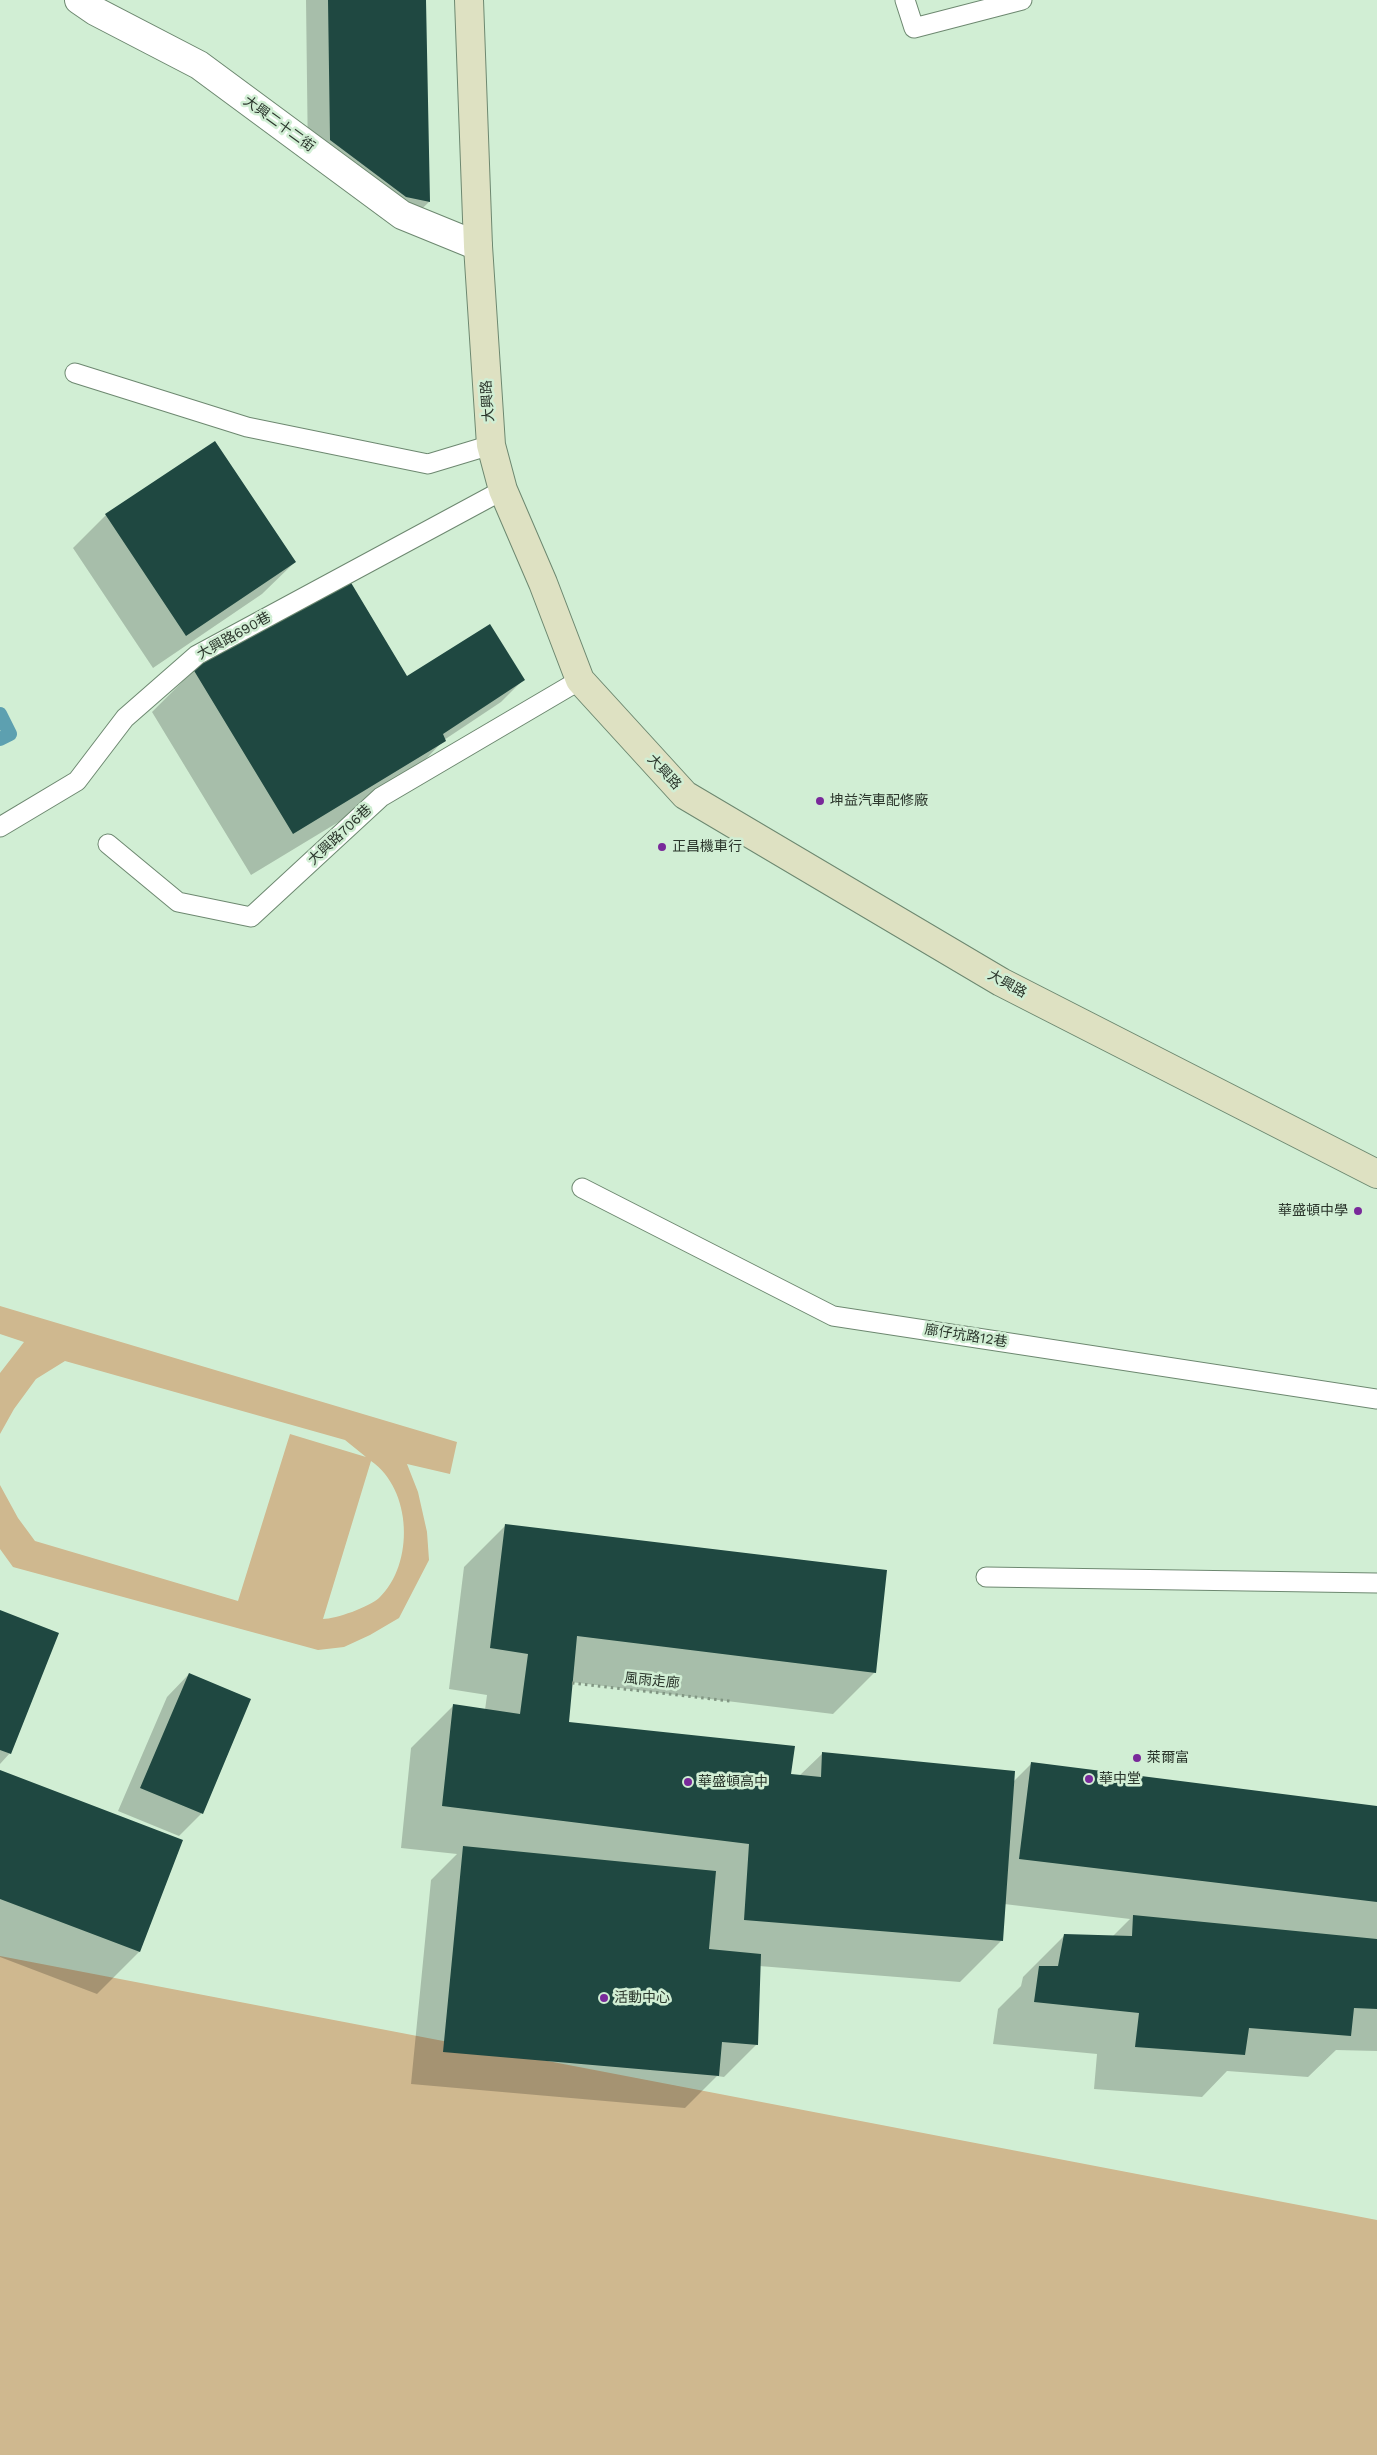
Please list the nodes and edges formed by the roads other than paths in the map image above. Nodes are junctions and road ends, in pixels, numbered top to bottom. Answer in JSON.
{"nodes":[{"id":1,"x":79,"y":0,"type":"edge"},
{"id":2,"x":469,"y":0,"type":"edge"},
{"id":3,"x":905,"y":0,"type":"edge"},
{"id":4,"x":1022,"y":0,"type":"edge"},
{"id":5,"x":478,"y":246,"type":"junction"},
{"id":6,"x":75,"y":373,"type":"dead end"},
{"id":7,"x":491,"y":445,"type":"junction"},
{"id":8,"x":503,"y":490,"type":"junction"},
{"id":9,"x":580,"y":680,"type":"junction"},
{"id":10,"x":0,"y":827,"type":"edge"},
{"id":11,"x":108,"y":844,"type":"dead end"},
{"id":12,"x":1377,"y":1174,"type":"edge"},
{"id":13,"x":582,"y":1188,"type":"dead end"},
{"id":14,"x":1377,"y":1399,"type":"edge"},
{"id":15,"x":986,"y":1577,"type":"dead end"},
{"id":16,"x":1377,"y":1583,"type":"edge"}],
"edges":[{"from":1,"to":5,"type":"street","name":"大興二十二街"},
{"from":2,"to":5,"type":"main road","name":"大興路"},
{"from":3,"to":4,"type":"lane"},
{"from":5,"to":7,"type":"main road","name":"大興路"},
{"from":6,"to":7,"type":"lane"},
{"from":7,"to":8,"type":"main road","name":"大興路"},
{"from":8,"to":9,"type":"main road","name":"大興路"},
{"from":8,"to":10,"type":"lane","name":"大興路690巷"},
{"from":9,"to":11,"type":"lane","name":"大興路706巷"},
{"from":9,"to":12,"type":"main road","name":"大興路"},
{"from":13,"to":14,"type":"lane","name":"廍仔坑路12巷"},
{"from":15,"to":16,"type":"lane"}]}
